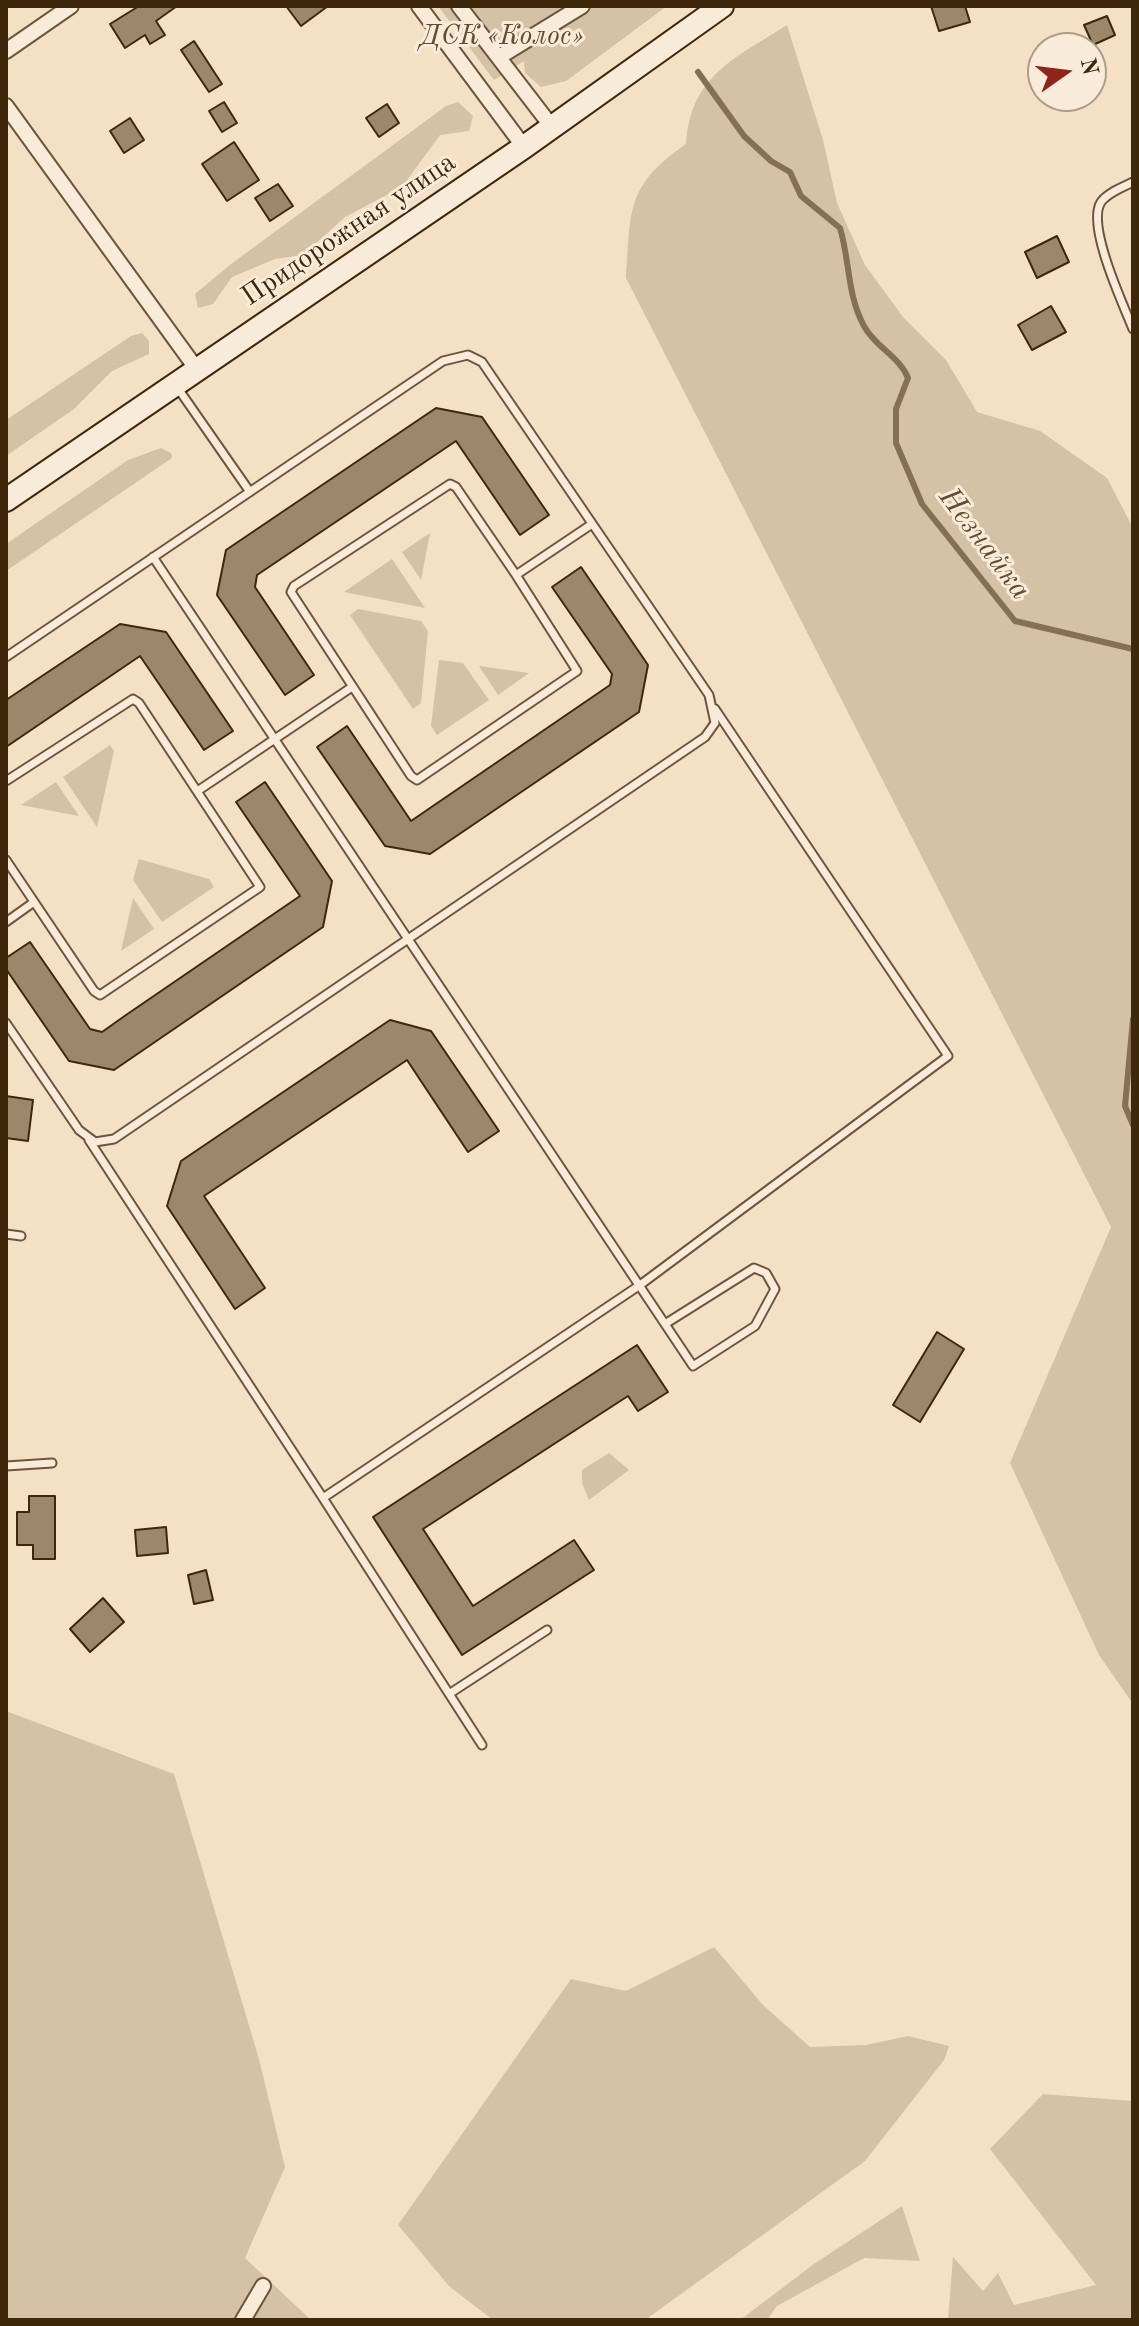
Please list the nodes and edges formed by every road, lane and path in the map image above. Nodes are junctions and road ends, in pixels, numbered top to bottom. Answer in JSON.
{"nodes":[{"id":1,"x":71,"y":6,"type":"edge"},
{"id":2,"x":419,"y":6,"type":"edge"},
{"id":3,"x":459,"y":6,"type":"edge"},
{"id":4,"x":582,"y":6,"type":"edge"},
{"id":5,"x":722,"y":6,"type":"edge"},
{"id":6,"x":6,"y":51,"type":"edge"},
{"id":7,"x":499,"y":57,"type":"junction"},
{"id":8,"x":6,"y":106,"type":"edge"},
{"id":9,"x":552,"y":127,"type":"junction"},
{"id":10,"x":524,"y":147,"type":"junction"},
{"id":11,"x":1133,"y":182,"type":"edge"},
{"id":12,"x":1133,"y":329,"type":"edge"},
{"id":13,"x":198,"y":371,"type":"junction"},
{"id":14,"x":176,"y":385,"type":"junction"},
{"id":15,"x":250,"y":492,"type":"junction"},
{"id":16,"x":6,"y":500,"type":"edge"},
{"id":17,"x":592,"y":524,"type":"junction"},
{"id":18,"x":153,"y":557,"type":"junction"},
{"id":19,"x":516,"y":575,"type":"junction"},
{"id":20,"x":6,"y":657,"type":"edge"},
{"id":21,"x":352,"y":687,"type":"junction"},
{"id":22,"x":713,"y":706,"type":"junction"},
{"id":23,"x":275,"y":739,"type":"junction"},
{"id":24,"x":6,"y":781,"type":"edge"},
{"id":25,"x":199,"y":790,"type":"junction"},
{"id":26,"x":6,"y":860,"type":"edge"},
{"id":27,"x":34,"y":902,"type":"junction"},
{"id":28,"x":6,"y":922,"type":"edge"},
{"id":29,"x":409,"y":938,"type":"junction"},
{"id":30,"x":6,"y":1023,"type":"edge"},
{"id":31,"x":88,"y":1138,"type":"junction"},
{"id":32,"x":6,"y":1234,"type":"edge"},
{"id":33,"x":21,"y":1236,"type":"dead end"},
{"id":34,"x":640,"y":1285,"type":"junction"},
{"id":35,"x":665,"y":1324,"type":"junction"},
{"id":36,"x":52,"y":1463,"type":"dead end"},
{"id":37,"x":6,"y":1466,"type":"edge"},
{"id":38,"x":323,"y":1498,"type":"junction"},
{"id":39,"x":547,"y":1630,"type":"dead end"},
{"id":40,"x":449,"y":1694,"type":"junction"},
{"id":41,"x":482,"y":1745,"type":"dead end"},
{"id":42,"x":263,"y":2286,"type":"dead end"},
{"id":43,"x":243,"y":2320,"type":"edge"}],
"edges":[{"from":1,"to":6,"type":"street"},
{"from":2,"to":10,"type":"street"},
{"from":3,"to":7,"type":"street"},
{"from":4,"to":7,"type":"street"},
{"from":5,"to":9,"type":"main road","name":"Придорожная улица"},
{"from":7,"to":9,"type":"street"},
{"from":8,"to":13,"type":"street"},
{"from":9,"to":10,"type":"main road","name":"Придорожная улица"},
{"from":10,"to":13,"type":"main road","name":"Придорожная улица"},
{"from":11,"to":12,"type":"lane"},
{"from":13,"to":14,"type":"main road","name":"Придорожная улица"},
{"from":14,"to":15,"type":"lane"},
{"from":14,"to":16,"type":"main road","name":"Придорожная улица"},
{"from":15,"to":17,"type":"lane"},
{"from":15,"to":18,"type":"lane"},
{"from":17,"to":19,"type":"lane"},
{"from":17,"to":22,"type":"lane"},
{"from":18,"to":20,"type":"lane"},
{"from":18,"to":23,"type":"lane"},
{"from":19,"to":21,"type":"lane"},
{"from":19,"to":21,"type":"lane"},
{"from":21,"to":23,"type":"lane"},
{"from":22,"to":29,"type":"lane"},
{"from":22,"to":34,"type":"lane"},
{"from":23,"to":25,"type":"lane"},
{"from":23,"to":29,"type":"lane"},
{"from":24,"to":25,"type":"lane"},
{"from":25,"to":27,"type":"lane"},
{"from":26,"to":27,"type":"lane"},
{"from":27,"to":28,"type":"lane"},
{"from":29,"to":31,"type":"lane"},
{"from":29,"to":34,"type":"lane"},
{"from":30,"to":31,"type":"lane"},
{"from":31,"to":38,"type":"lane"},
{"from":32,"to":33,"type":"lane"},
{"from":34,"to":35,"type":"lane"},
{"from":34,"to":38,"type":"lane"},
{"from":35,"to":35,"type":"lane"},
{"from":36,"to":37,"type":"lane"},
{"from":38,"to":40,"type":"lane"},
{"from":39,"to":40,"type":"lane"},
{"from":40,"to":41,"type":"lane"},
{"from":42,"to":43,"type":"street"}]}
